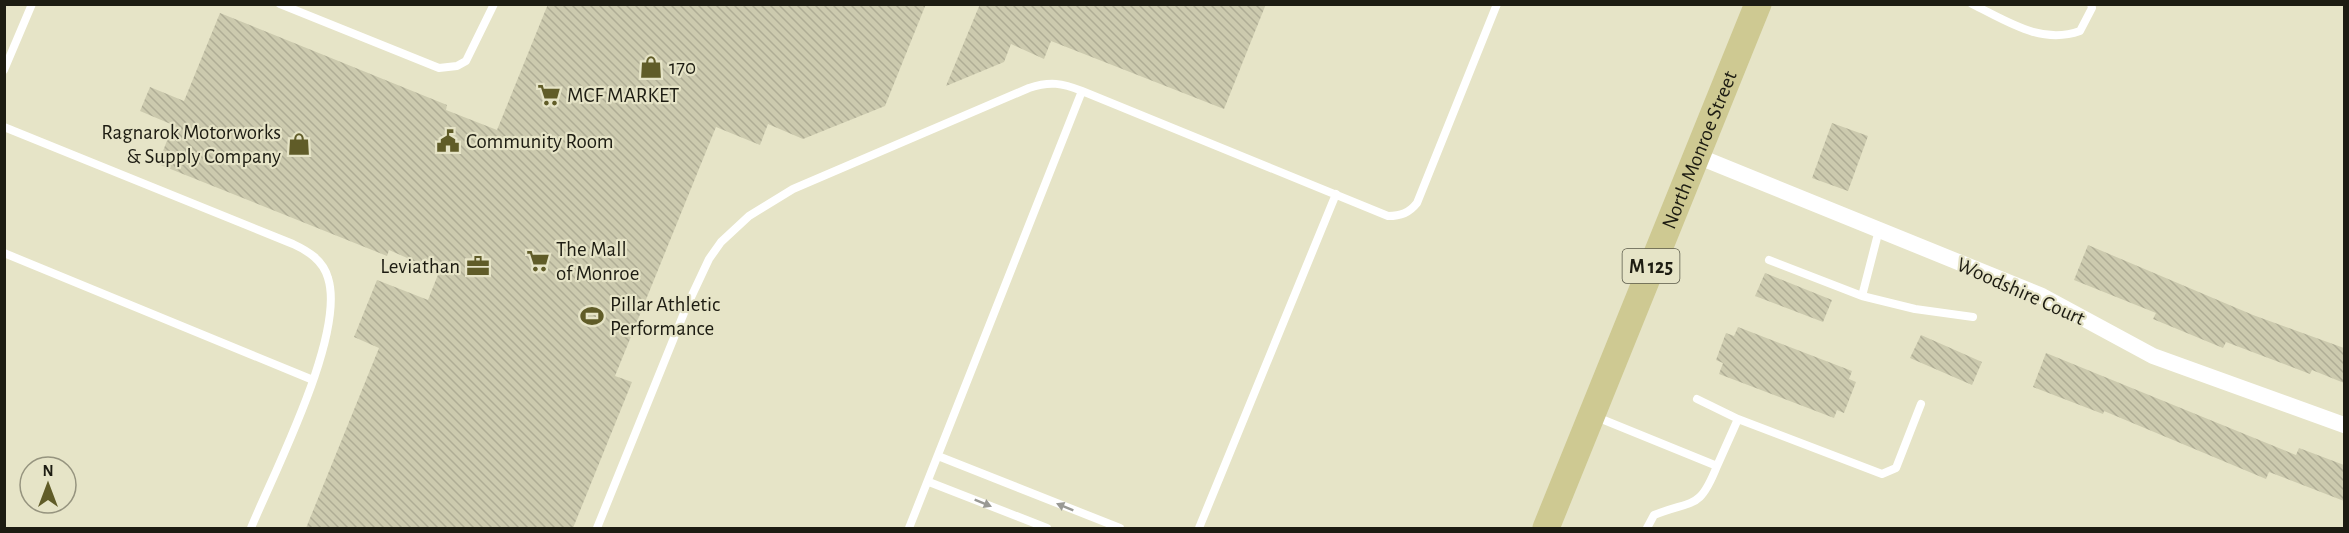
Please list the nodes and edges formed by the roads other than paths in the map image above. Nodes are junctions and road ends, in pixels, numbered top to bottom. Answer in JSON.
{"nodes":[{"id":1,"x":32,"y":4,"type":"edge"},
{"id":2,"x":280,"y":4,"type":"edge"},
{"id":3,"x":494,"y":4,"type":"edge"},
{"id":4,"x":1497,"y":4,"type":"edge"},
{"id":5,"x":1758,"y":4,"type":"edge"},
{"id":6,"x":1972,"y":4,"type":"edge"},
{"id":7,"x":2091,"y":4,"type":"edge"},
{"id":8,"x":4,"y":70,"type":"edge"},
{"id":9,"x":1082,"y":91,"type":"junction"},
{"id":10,"x":4,"y":127,"type":"edge"},
{"id":11,"x":1697,"y":156,"type":"junction"},
{"id":12,"x":1336,"y":194,"type":"junction"},
{"id":13,"x":1880,"y":230,"type":"junction"},
{"id":14,"x":4,"y":253,"type":"edge"},
{"id":15,"x":1769,"y":260,"type":"dead end"},
{"id":16,"x":1862,"y":296,"type":"junction"},
{"id":17,"x":1974,"y":317,"type":"dead end"},
{"id":18,"x":313,"y":380,"type":"junction"},
{"id":19,"x":1697,"y":399,"type":"dead end"},
{"id":20,"x":1921,"y":404,"type":"dead end"},
{"id":21,"x":1591,"y":415,"type":"junction"},
{"id":22,"x":1738,"y":419,"type":"junction"},
{"id":23,"x":2344,"y":425,"type":"edge"},
{"id":24,"x":938,"y":456,"type":"junction"},
{"id":25,"x":1718,"y":466,"type":"junction"},
{"id":26,"x":929,"y":482,"type":"junction"},
{"id":27,"x":251,"y":528,"type":"edge"},
{"id":28,"x":597,"y":528,"type":"edge"},
{"id":29,"x":909,"y":528,"type":"edge"},
{"id":30,"x":1047,"y":528,"type":"edge"},
{"id":31,"x":1120,"y":528,"type":"edge"},
{"id":32,"x":1199,"y":528,"type":"edge"},
{"id":33,"x":1546,"y":528,"type":"edge"},
{"id":34,"x":1647,"y":528,"type":"edge"}],
"edges":[{"from":1,"to":8,"type":"lane"},
{"from":2,"to":3,"type":"lane"},
{"from":4,"to":12,"type":"lane"},
{"from":5,"to":11,"type":"main road","name":"North Monroe Street","number":"M 125"},
{"from":6,"to":7,"type":"lane"},
{"from":9,"to":12,"type":"lane"},
{"from":9,"to":24,"type":"lane"},
{"from":9,"to":28,"type":"lane"},
{"from":10,"to":18,"type":"lane"},
{"from":11,"to":13,"type":"street","name":"Woodshire Court"},
{"from":11,"to":21,"type":"main road","name":"North Monroe Street","number":"M 125"},
{"from":12,"to":32,"type":"lane"},
{"from":13,"to":16,"type":"lane"},
{"from":13,"to":23,"type":"street","name":"Woodshire Court"},
{"from":14,"to":18,"type":"lane"},
{"from":15,"to":16,"type":"lane"},
{"from":16,"to":17,"type":"lane"},
{"from":18,"to":27,"type":"lane"},
{"from":19,"to":22,"type":"lane"},
{"from":20,"to":22,"type":"lane"},
{"from":21,"to":25,"type":"lane"},
{"from":21,"to":33,"type":"main road","name":"North Monroe Street","number":"M 125"},
{"from":22,"to":25,"type":"lane"},
{"from":24,"to":26,"type":"lane"},
{"from":31,"to":24,"type":"lane","one_way":true},
{"from":25,"to":34,"type":"lane"},
{"from":26,"to":29,"type":"lane"},
{"from":26,"to":30,"type":"lane","one_way":true}]}
